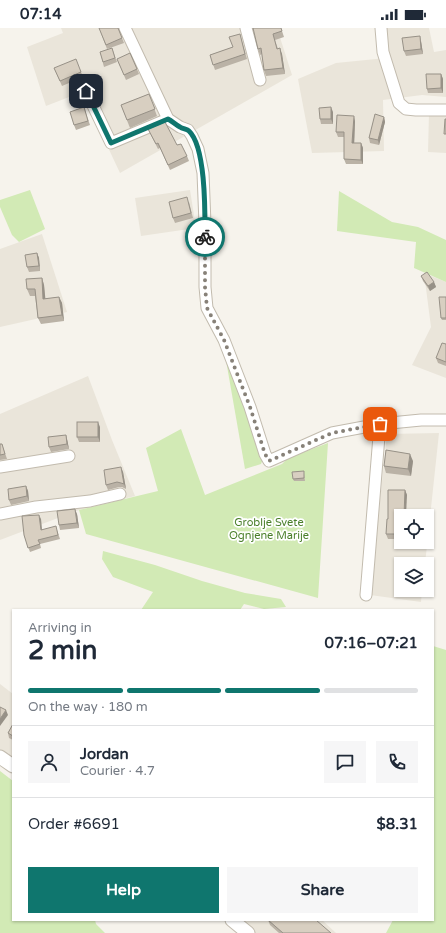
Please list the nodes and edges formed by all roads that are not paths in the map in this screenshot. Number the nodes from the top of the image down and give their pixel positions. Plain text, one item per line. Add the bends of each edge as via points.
1 (125, 28) edge
2 (246, 28) edge
3 (381, 28) edge
4 (260, 80) dead end
5 (86, 91) dead end
6 (446, 110) edge
7 (168, 119) junction
8 (446, 420) edge
9 (380, 424) junction
10 (69, 456) dead end
11 (0, 467) edge
12 (120, 494) dead end
13 (0, 514) edge
14 (366, 595) dead end
15 (0, 757) edge
16 (12, 765) edge
17 (233, 921) edge
18 (248, 933) edge

1 - 7 street
2 - 4 street
3 - 6 street via 383,52 399,103 406,109
5 - 7 street via 111,143
7 - 9 street via 188,130 198,149 203,174 207,308 224,340 269,461 332,433
8 - 9 street
9 - 14 street
10 - 11 street
12 - 13 street
15 - 16 street
17 - 18 street

